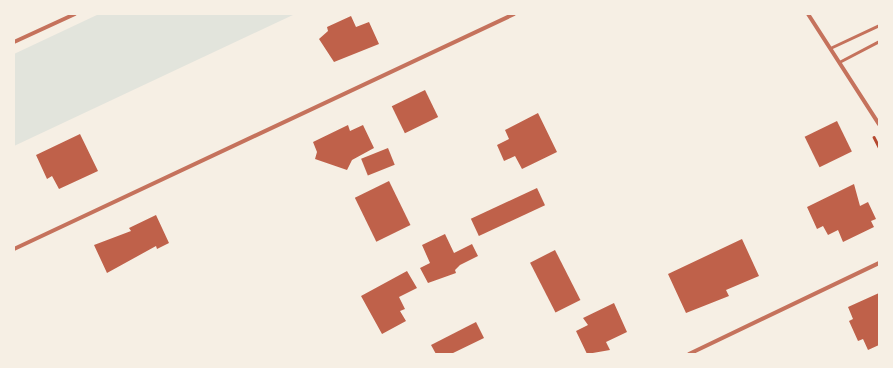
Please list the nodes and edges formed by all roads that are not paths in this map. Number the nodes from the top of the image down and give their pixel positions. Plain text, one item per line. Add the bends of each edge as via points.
1 (75, 14) edge
2 (514, 14) edge
3 (808, 14) edge
4 (879, 24) edge
5 (879, 41) edge
6 (14, 42) edge
7 (830, 48) junction
8 (840, 62) junction
9 (879, 124) edge
10 (14, 249) edge
11 (879, 264) edge
12 (690, 354) edge

1 - 6 street
2 - 10 street
3 - 7 street
4 - 7 lane
5 - 8 lane
7 - 8 street
8 - 9 street
11 - 12 street

